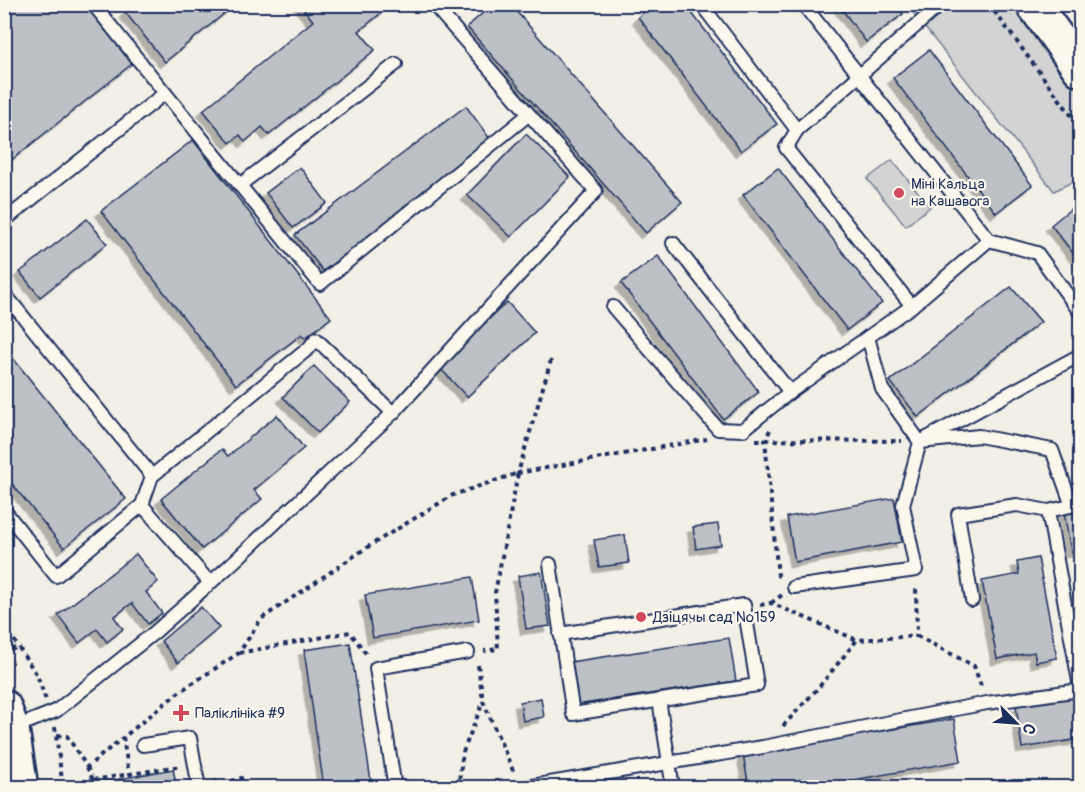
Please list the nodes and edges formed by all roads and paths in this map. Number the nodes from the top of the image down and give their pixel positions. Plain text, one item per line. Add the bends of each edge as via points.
1 (93, 4) edge
2 (433, 4) edge
3 (701, 4) edge
4 (803, 4) edge
5 (941, 4) edge
6 (989, 4) edge
7 (1033, 4) edge
8 (396, 64) dead end
9 (1080, 69) edge
10 (858, 76) junction
11 (165, 93) junction
12 (528, 115) junction
13 (1080, 127) edge
14 (797, 130) junction
15 (240, 185) junction
16 (4, 221) edge
17 (988, 240) junction
18 (673, 243) dead end
19 (4, 293) edge
20 (912, 306) junction
21 (613, 307) dead end
22 (1080, 312) edge
23 (868, 337) junction
24 (1080, 355) edge
25 (551, 360) dead end
26 (790, 392) junction
27 (393, 413) junction
28 (713, 438) dead end
29 (755, 440) dead end
30 (765, 440) junction
31 (920, 442) junction
32 (518, 473) junction
33 (152, 476) junction
34 (141, 505) junction
35 (1076, 505) edge
36 (4, 510) edge
37 (1048, 511) junction
38 (550, 564) dead end
39 (916, 570) junction
40 (210, 583) junction
41 (794, 587) joint
42 (972, 600) dead end
43 (757, 605) dead end
44 (4, 625) edge
45 (560, 633) junction
46 (917, 636) junction
47 (857, 640) junction
48 (19, 646) junction
49 (4, 649) edge
50 (472, 652) junction
51 (239, 653) junction
52 (376, 668) junction
53 (38, 675) dead end
54 (1080, 688) edge
55 (659, 700) junction
56 (483, 701) junction
57 (987, 703) junction
58 (8, 718) edge
59 (57, 735) dead end
60 (123, 737) junction
61 (143, 745) dead end
62 (763, 747) junction
63 (669, 763) junction
64 (87, 767) junction
65 (129, 774) junction
66 (93, 780) junction
67 (198, 781) edge
68 (1080, 782) edge
69 (222, 784) dead end
70 (520, 787) edge
71 (21, 788) edge
72 (94, 788) edge
73 (245, 788) edge
74 (395, 788) edge
75 (458, 788) edge
76 (673, 788) edge
77 (1049, 788) edge

1 - 11 lane
2 - 12 lane
3 - 14 lane
4 - 10 lane
5 - 10 lane
6 - 13 path
7 - 9 main road
8 - 15 lane
10 - 14 lane
10 - 17 lane
11 - 15 lane
11 - 16 lane
12 - 15 lane via 320,284
12 - 27 lane via 596,191
14 - 20 lane via 786,148
17 - 20 lane
17 - 22 lane via 1037,253
18 - 26 lane
19 - 33 lane
20 - 23 lane
21 - 26 lane via 718,429 743,430
23 - 26 lane
23 - 31 lane via 882,389
24 - 31 lane
25 - 32 path
26 - 30 path
27 - 33 lane via 316,339
27 - 40 lane
28 - 32 path
29 - 30 path
30 - 31 path
30 - 41 path via 778,576
31 - 35 lane via 979,436 1052,450
31 - 39 lane via 903,505
32 - 50 path via 495,593 498,649
32 - 51 path via 453,495 366,549 261,619
33 - 34 lane
34 - 36 lane via 56,576
34 - 40 lane
35 - 37 lane
37 - 42 lane via 1017,505 958,514
37 - 54 lane
38 - 45 lane
39 - 41 lane
39 - 46 path
40 - 58 lane via 56,711
43 - 47 path via 771,603
44 - 48 path
45 - 55 lane via 573,714
45 - 55 lane via 744,605 757,685
46 - 47 path
46 - 57 path via 974,666
47 - 62 path
48 - 49 path via 7,652
48 - 53 path
50 - 52 lane
50 - 56 path
51 - 52 path via 350,632
51 - 60 path via 178,692
52 - 74 lane
54 - 57 lane
55 - 63 lane
56 - 70 path
56 - 75 path via 463,752
57 - 62 lane
58 - 71 main road
59 - 64 path via 67,736
60 - 64 path
60 - 65 path
61 - 67 lane via 190,738
62 - 63 lane
63 - 70 lane
63 - 76 lane
64 - 66 path
65 - 66 path
65 - 67 path via 181,766 187,776
66 - 72 path
68 - 77 path
69 - 73 path via 241,778

